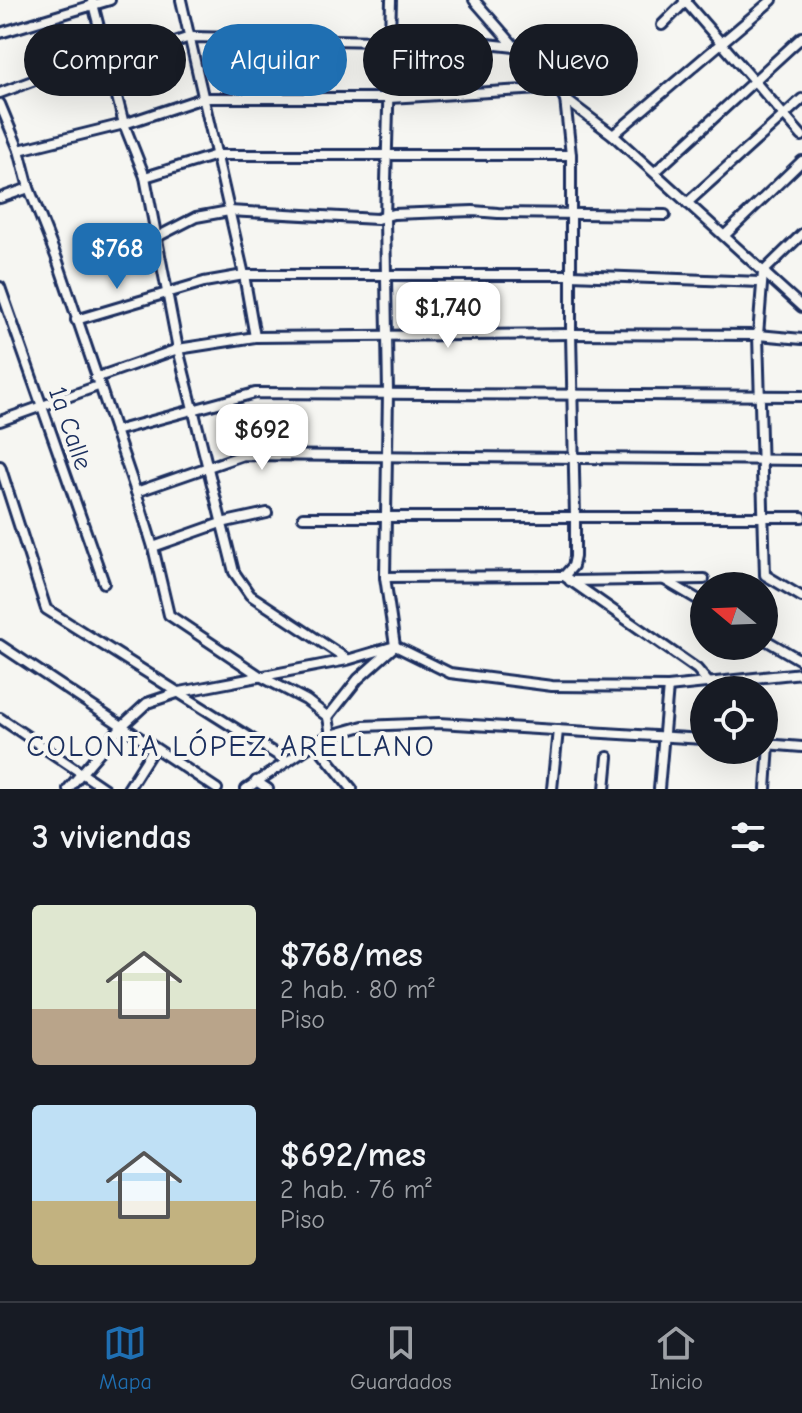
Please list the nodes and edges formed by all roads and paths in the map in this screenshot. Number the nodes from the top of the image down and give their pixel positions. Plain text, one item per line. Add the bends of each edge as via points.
1 (110, 0) edge
2 (181, 0) edge
3 (391, 0) edge
4 (474, 0) edge
5 (772, 0) edge
6 (686, 1) edge
7 (93, 3) edge
8 (98, 24) edge
9 (390, 24) edge
10 (662, 25) dead end
11 (501, 32) junction
12 (0, 33) edge
13 (190, 37) junction
14 (802, 37) edge
15 (186, 38) edge
16 (363, 40) edge
17 (509, 41) edge
18 (722, 43) junction
19 (493, 44) edge
20 (753, 80) junction
21 (24, 84) edge
22 (509, 91) edge
23 (0, 93) edge
24 (117, 96) edge
25 (563, 96) edge
26 (203, 98) junction
27 (389, 98) junction
28 (565, 99) junction
29 (802, 99) edge
30 (0, 104) edge
31 (784, 116) junction
32 (124, 124) junction
33 (613, 135) junction
34 (802, 136) edge
35 (19, 150) junction
36 (216, 155) junction
37 (571, 155) junction
38 (388, 157) junction
39 (802, 161) edge
40 (655, 172) junction
41 (145, 177) junction
42 (29, 188) junction
43 (0, 198) edge
44 (687, 203) junction
45 (229, 211) junction
46 (571, 215) junction
47 (665, 215) dead end
48 (385, 218) junction
49 (802, 234) edge
50 (724, 236) junction
51 (155, 238) junction
52 (386, 274) junction
53 (244, 275) junction
54 (571, 275) junction
55 (761, 277) junction
56 (0, 287) edge
57 (802, 291) edge
58 (167, 293) junction
59 (793, 300) junction
60 (802, 307) edge
61 (76, 320) junction
62 (571, 334) junction
63 (388, 335) junction
64 (758, 335) junction
65 (255, 337) junction
66 (802, 339) edge
67 (178, 349) junction
68 (97, 382) junction
69 (388, 393) junction
70 (572, 395) junction
71 (760, 396) junction
72 (802, 396) edge
73 (41, 405) junction
74 (194, 408) junction
75 (0, 421) edge
76 (115, 431) junction
77 (388, 454) junction
78 (574, 457) junction
79 (761, 460) junction
80 (802, 460) edge
81 (0, 466) edge
82 (206, 466) junction
83 (136, 492) junction
84 (267, 513) dead end
85 (303, 517) dead end
86 (387, 517) junction
87 (575, 517) junction
88 (802, 517) edge
89 (762, 518) junction
90 (221, 523) junction
91 (153, 547) junction
92 (385, 577) junction
93 (566, 579) junction
94 (663, 579) junction
95 (690, 579) edge
96 (104, 583) dead end
97 (690, 595) edge
98 (802, 597) edge
99 (0, 645) edge
100 (395, 646) junction
101 (778, 647) edge
102 (347, 660) junction
103 (802, 661) edge
104 (802, 673) edge
105 (260, 676) junction
106 (703, 676) edge
107 (771, 676) edge
108 (690, 684) edge
109 (668, 687) junction
110 (180, 692) junction
111 (328, 717) junction
112 (0, 718) edge
113 (122, 726) junction
114 (558, 730) junction
115 (331, 735) junction
116 (663, 736) junction
117 (690, 738) edge
118 (315, 743) junction
119 (778, 745) edge
120 (802, 747) edge
121 (154, 748) junction
122 (608, 757) dead end
123 (287, 761) junction
124 (767, 764) edge
125 (82, 774) junction
126 (256, 781) junction
127 (68, 789) edge
128 (105, 789) edge
129 (128, 789) edge
130 (217, 789) edge
131 (246, 789) edge
132 (268, 789) edge
133 (352, 789) edge
134 (552, 789) edge
135 (605, 789) edge
136 (659, 789) edge
137 (766, 789) edge

1 - 7 street
2 - 13 street
3 - 9 street
4 - 11 street
5 - 18 street
6 - 10 street
6 - 18 street
7 - 8 street
7 - 12 street
11 - 17 street
11 - 19 street
13 - 15 street
13 - 16 street
13 - 26 street
14 - 20 street
18 - 20 street
18 - 33 street
20 - 31 street
20 - 40 street
21 - 23 street
22 - 27 street
24 - 32 street
25 - 28 street
26 - 27 street
26 - 32 street
26 - 36 street
27 - 38 street
28 - 33 street
28 - 37 street
29 - 31 street
30 - 35 street
31 - 34 street
31 - 44 street
32 - 35 street
32 - 41 street
33 - 40 street
35 - 42 street
36 - 38 street
36 - 41 street
36 - 45 street
37 - 38 street
37 - 46 street
38 - 48 street
39 - 50 street
40 - 44 street
41 - 51 street
42 - 43 street
42 - 61 street
44 - 50 street
45 - 48 street
45 - 51 street via 196,217
45 - 53 street
46 - 47 street
46 - 48 street via 473,211
46 - 54 street
48 - 52 street
49 - 55 street
50 - 55 street
51 - 58 street
52 - 53 street
52 - 54 street
52 - 63 street
53 - 58 street
53 - 65 street
54 - 55 street
54 - 62 street
55 - 59 street
55 - 64 street
56 - 73 street, 1a Calle
57 - 59 street
58 - 61 street
58 - 67 street
59 - 60 street
61 - 68 street
62 - 63 street
62 - 64 street
62 - 70 street
63 - 65 street
63 - 69 street
64 - 66 street
64 - 71 street
65 - 67 street
67 - 68 street
67 - 74 street
68 - 73 street
68 - 76 street
69 - 70 street
69 - 74 street via 245,394
69 - 77 street
70 - 71 street
70 - 78 street
71 - 72 street
71 - 79 street
73 - 75 street
73 - 96 street, 1a Calle
74 - 76 street
74 - 82 street
76 - 83 street
77 - 78 street
77 - 82 street via 243,455
77 - 86 street
78 - 79 street
78 - 87 street
79 - 80 street
79 - 89 street
81 - 110 street via 46,609
82 - 83 street
82 - 90 street
83 - 91 street
84 - 90 street
85 - 86 street
86 - 87 street
86 - 92 street
87 - 89 street
87 - 93 street via 575,557
88 - 89 street
89 - 98 street via 765,575
90 - 91 street
90 - 102 street via 234,572 250,595
91 - 105 street via 169,615
92 - 93 street
92 - 100 street
93 - 94 street
93 - 106 street
94 - 95 street
94 - 97 street
99 - 113 street
100 - 102 street
100 - 109 street via 450,673 552,686
100 - 111 street via 358,679
101 - 103 street
102 - 105 street
104 - 107 street
105 - 110 street
105 - 111 street
108 - 109 street
109 - 116 street
110 - 113 street via 147,703
110 - 123 street
111 - 115 street
112 - 125 street
113 - 121 street
113 - 125 street
114 - 115 street via 439,723 363,726
114 - 116 street
114 - 134 street
115 - 118 street
116 - 117 street
116 - 136 street
118 - 123 street
118 - 133 street
119 - 120 street
121 - 129 street
121 - 130 street
122 - 135 street
123 - 126 street
124 - 137 street
125 - 127 street
125 - 128 street
126 - 131 street
126 - 132 street

